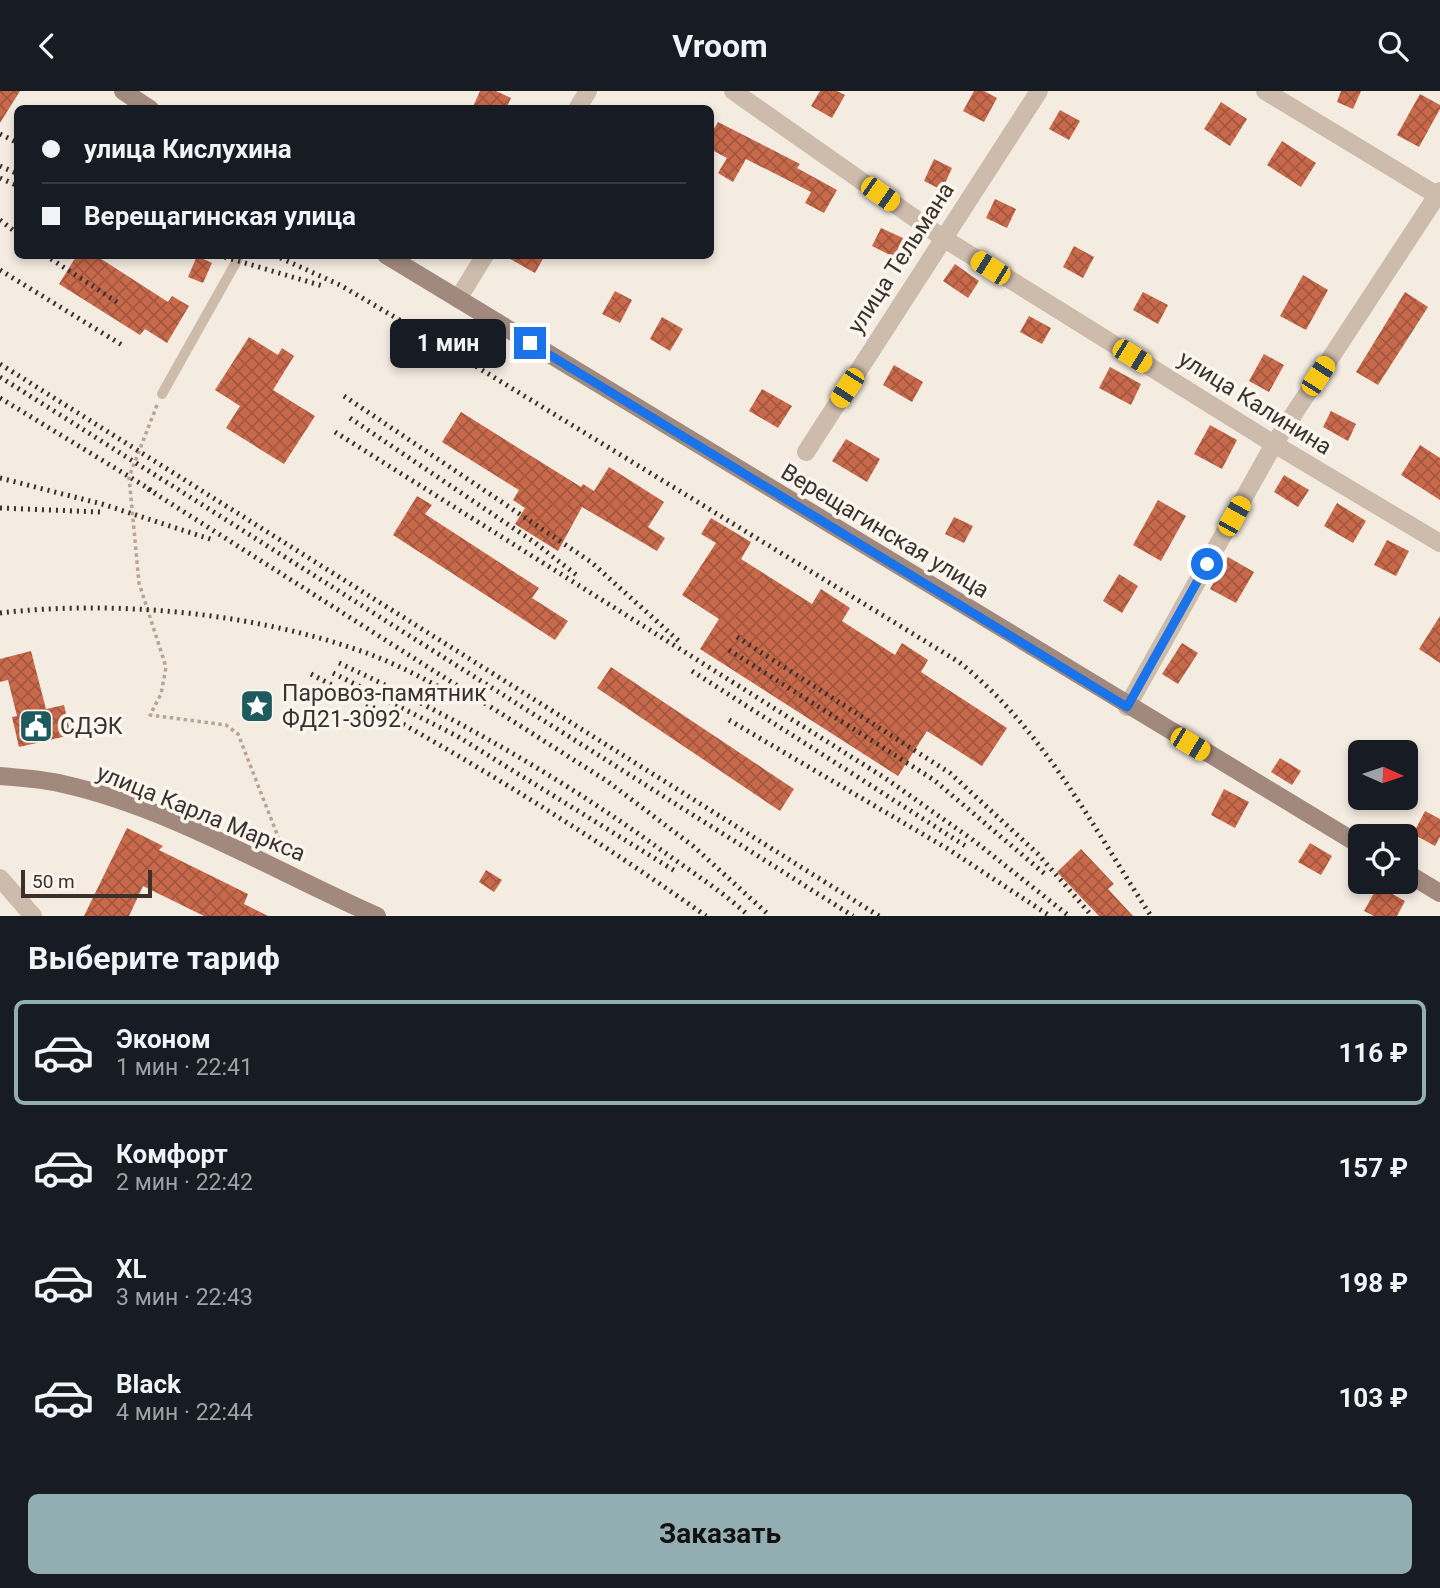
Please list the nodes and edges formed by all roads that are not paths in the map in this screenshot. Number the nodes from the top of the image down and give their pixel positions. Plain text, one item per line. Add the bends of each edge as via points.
1 (123, 91) edge
2 (733, 91) edge
3 (1039, 91) edge
4 (1265, 91) edge
5 (144, 105) edge
6 (1439, 195) edge
7 (943, 238) junction
8 (238, 259) edge
9 (393, 259) edge
10 (483, 259) edge
11 (458, 299) junction
12 (162, 394) road end
13 (1274, 444) junction
14 (806, 452) dead end
15 (1440, 543) edge
16 (1127, 707) junction
17 (0, 776) edge
18 (1348, 838) edge
19 (0, 878) edge
20 (1418, 880) edge
21 (1440, 893) edge
22 (33, 916) edge
23 (377, 916) edge

1 - 5 main road
2 - 7 street, улица Калинина
3 - 7 street, улица Тельмана
4 - 6 street
6 - 13 street
7 - 13 street, улица Калинина
7 - 14 street, улица Тельмана
8 - 12 lane
9 - 11 main road, Верещагинская улица
10 - 11 street
11 - 16 main road, Верещагинская улица
13 - 15 street, улица Калинина
13 - 16 street
16 - 18 main road, Верещагинская улица
17 - 23 main road, улица Карла Маркса via 90,792 227,844
19 - 22 street
20 - 21 main road

